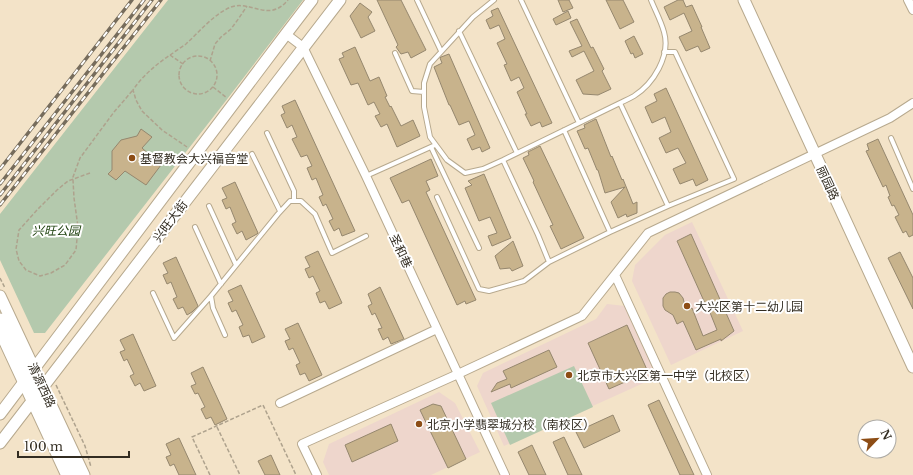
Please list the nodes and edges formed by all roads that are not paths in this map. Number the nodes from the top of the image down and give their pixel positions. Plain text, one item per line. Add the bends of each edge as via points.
1 (312, 0) edge
2 (340, 0) edge
3 (417, 0) edge
4 (494, 0) edge
5 (521, 0) edge
6 (651, 0) edge
7 (744, 0) edge
8 (908, 0) edge
9 (913, 10) edge
10 (459, 31) junction
11 (286, 34) junction
12 (303, 47) junction
13 (441, 51) junction
14 (664, 52) junction
15 (395, 53) dead end
16 (424, 92) junction
17 (620, 103) junction
18 (913, 103) edge
19 (579, 123) junction
20 (564, 130) junction
21 (267, 133) dead end
22 (891, 138) dead end
23 (435, 145) junction
24 (431, 147) junction
25 (517, 153) junction
26 (252, 154) dead end
27 (815, 154) junction
28 (503, 160) junction
29 (366, 176) junction
30 (913, 189) edge
31 (437, 196) dead end
32 (294, 201) junction
33 (209, 206) dead end
34 (668, 206) junction
35 (280, 211) junction
36 (195, 227) dead end
37 (610, 232) junction
38 (366, 236) dead end
39 (479, 248) dead end
40 (549, 262) junction
41 (236, 265) junction
42 (615, 275) junction
43 (221, 284) junction
44 (153, 293) dead end
45 (0, 296) edge
46 (211, 296) junction
47 (0, 319) edge
48 (437, 329) junction
49 (0, 335) edge
50 (225, 335) dead end
51 (913, 367) edge
52 (34, 369) junction
53 (458, 374) junction
54 (25, 381) junction
55 (43, 386) junction
56 (33, 399) junction
57 (280, 403) dead end
58 (0, 414) edge
59 (0, 443) edge
60 (65, 475) edge
61 (73, 475) edge
62 (84, 475) edge
63 (317, 475) edge
64 (505, 475) edge
65 (707, 475) edge

1 - 11 main road, 兴旺大街
2 - 12 main road, 兴旺大街
3 - 13 lane
4 - 10 lane
5 - 19 lane
6 - 14 lane via 664,33
7 - 27 main road, 丽园路
8 - 9 street
10 - 13 lane
10 - 25 lane
11 - 12 street, 圣和巷
11 - 52 main road, 兴旺大街
12 - 29 street, 圣和巷
12 - 55 main road, 兴旺大街
13 - 16 lane via 430,64
14 - 17 lane via 661,65 650,82 634,96
14 - 34 lane via 675,52 734,179
15 - 16 lane via 412,91
16 - 23 lane via 430,137
17 - 19 lane
17 - 34 lane
18 - 27 street via 890,118
19 - 20 lane
20 - 25 lane
20 - 37 lane
21 - 32 lane via 294,191
22 - 30 lane
23 - 24 lane
23 - 28 lane via 447,160 465,173 483,169
24 - 29 lane
24 - 39 lane
25 - 28 lane
26 - 35 lane
27 - 42 street via 648,233
27 - 51 main road, 丽园路
28 - 40 lane
29 - 48 street, 圣和巷
31 - 40 lane via 478,289 489,291 524,281
32 - 35 lane via 290,201
32 - 38 lane via 301,201 315,214 332,253
33 - 41 lane
34 - 37 lane
35 - 41 lane
36 - 43 lane
37 - 40 lane
41 - 43 lane
42 - 53 street via 582,316
42 - 65 street
43 - 46 lane
44 - 46 lane via 174,338
45 - 52 main road, 清源西路
46 - 50 lane via 213,308
47 - 54 main road, 清源西路
48 - 53 street, 圣和巷
48 - 57 street
49 - 54 street, 清源西路
52 - 54 main road, 兴旺大街
52 - 55 main road, 清源西路
53 - 63 street via 302,444
53 - 64 street, 圣和巷
54 - 56 main road, 清源西路
54 - 58 main road, 兴旺大街
55 - 56 main road, 兴旺大街
55 - 62 main road, 清源西路
56 - 59 main road, 兴旺大街
56 - 60 street, 清源西路
56 - 61 main road, 清源西路

